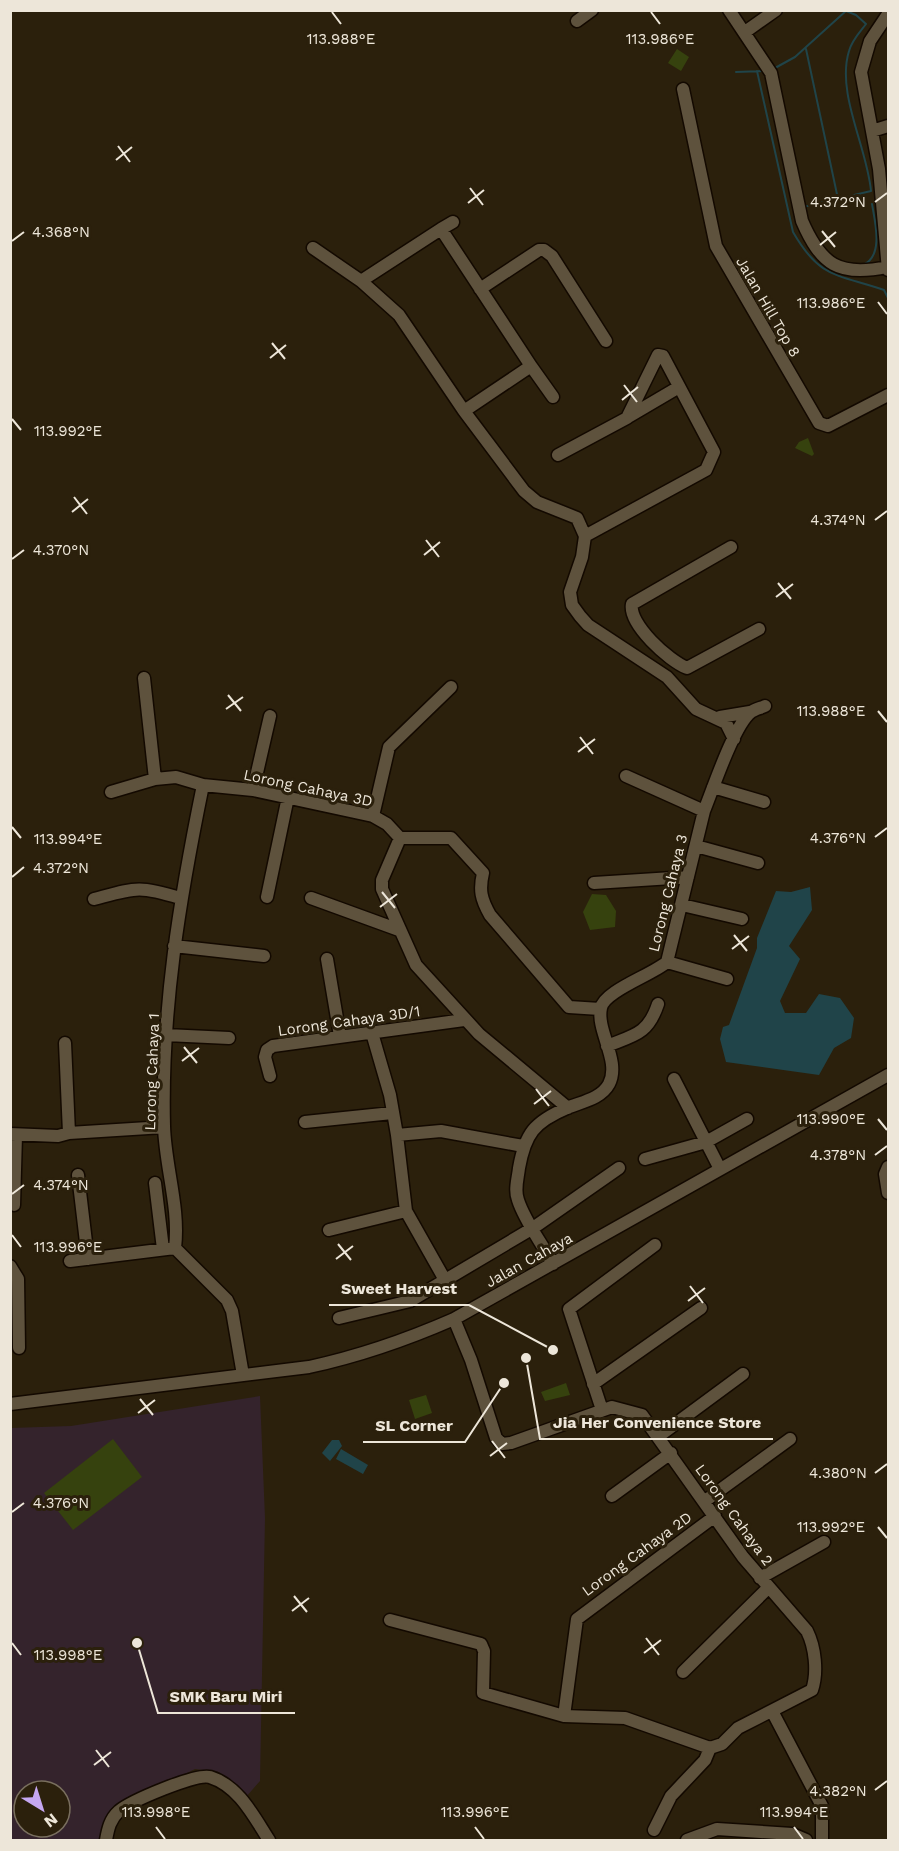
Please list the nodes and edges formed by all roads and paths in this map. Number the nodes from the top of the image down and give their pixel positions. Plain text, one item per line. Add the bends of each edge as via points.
1 (592, 10) edge
2 (729, 10) edge
3 (776, 10) edge
4 (888, 14) edge
5 (577, 21) dead end
6 (745, 33) junction
7 (683, 89) dead end
8 (888, 126) edge
9 (872, 131) junction
10 (886, 206) edge
11 (453, 222) dead end
12 (441, 229) junction
13 (313, 248) dead end
14 (887, 268) edge
15 (361, 281) junction
16 (480, 289) junction
17 (606, 341) dead end
18 (531, 366) junction
19 (679, 387) junction
20 (888, 394) edge
21 (553, 397) dead end
22 (464, 411) junction
23 (627, 418) junction
24 (558, 455) dead end
25 (585, 536) junction
26 (731, 547) dead end
27 (759, 629) dead end
28 (683, 667) junction
29 (144, 678) dead end
30 (670, 681) junction
31 (451, 687) dead end
32 (765, 706) dead end
33 (750, 712) junction
34 (270, 716) dead end
35 (720, 717) junction
36 (734, 739) junction
37 (626, 777) dead end
38 (155, 779) junction
39 (203, 785) junction
40 (713, 787) junction
41 (253, 790) junction
42 (111, 792) dead end
43 (288, 797) junction
44 (764, 802) dead end
45 (704, 811) junction
46 (373, 816) junction
47 (400, 838) junction
48 (696, 846) junction
49 (758, 863) dead end
50 (688, 877) junction
51 (594, 884) dead end
52 (267, 897) dead end
53 (180, 898) junction
54 (311, 898) dead end
55 (94, 899) dead end
56 (682, 905) junction
57 (742, 919) dead end
58 (399, 930) junction
59 (174, 946) junction
60 (264, 956) dead end
61 (327, 958) dead end
62 (667, 962) junction
63 (727, 979) dead end
64 (658, 1004) dead end
65 (600, 1009) junction
66 (464, 1020) junction
67 (372, 1033) junction
68 (166, 1035) junction
69 (340, 1036) junction
70 (229, 1038) dead end
71 (65, 1042) dead end
72 (607, 1046) junction
73 (888, 1075) edge
74 (270, 1076) dead end
75 (675, 1079) dead end
76 (568, 1108) junction
77 (392, 1113) junction
78 (747, 1119) dead end
79 (305, 1122) dead end
80 (164, 1127) junction
81 (69, 1133) junction
82 (13, 1134) edge
83 (397, 1135) junction
84 (706, 1142) junction
85 (523, 1146) junction
86 (645, 1159) dead end
87 (888, 1167) edge
88 (619, 1168) dead end
89 (720, 1169) junction
90 (78, 1174) dead end
91 (155, 1183) dead end
92 (888, 1193) edge
93 (14, 1205) dead end
94 (406, 1210) junction
95 (533, 1228) junction
96 (329, 1230) dead end
97 (655, 1245) dead end
98 (169, 1249) junction
99 (88, 1259) junction
100 (70, 1261) dead end
101 (553, 1264) junction
102 (10, 1266) edge
103 (445, 1280) junction
104 (701, 1308) dead end
105 (339, 1318) dead end
106 (454, 1319) junction
107 (19, 1348) dead end
108 (743, 1374) dead end
109 (243, 1375) junction
110 (593, 1384) junction
111 (10, 1404) edge
112 (602, 1410) junction
113 (659, 1436) junction
114 (790, 1439) dead end
115 (671, 1453) junction
116 (612, 1496) dead end
117 (705, 1501) junction
118 (715, 1516) junction
119 (824, 1542) dead end
120 (764, 1583) junction
121 (390, 1620) dead end
122 (683, 1672) dead end
123 (772, 1711) junction
124 (564, 1716) junction
125 (710, 1748) junction
126 (654, 1830) dead end
127 (106, 1840) edge
128 (269, 1840) edge
129 (687, 1840) edge
130 (806, 1840) edge
131 (822, 1840) edge

1 - 5 street
2 - 6 street
3 - 6 street
4 - 9 street via 870,41 861,72
6 - 14 street via 771,74 802,221 810,239 822,256 838,268
7 - 20 street, Jalan Hill Top 8 via 716,246 819,423 828,426
8 - 9 street
9 - 10 street
10 - 14 street
11 - 12 street
12 - 15 street
12 - 16 street
13 - 15 street
15 - 22 street via 399,315
16 - 17 street via 544,250 552,256
16 - 18 street
18 - 21 street
18 - 22 street
19 - 23 street
19 - 23 street via 663,356 658,355
19 - 25 street via 714,452 712,462 706,470
22 - 25 street via 524,491 537,502 577,518
23 - 24 street
25 - 30 street via 570,592 572,605 588,625
26 - 28 street via 632,604 634,619 656,645
27 - 28 street
28 - 30 street
29 - 38 street
30 - 35 street via 696,708
31 - 46 street via 389,747
32 - 33 street
33 - 35 street
33 - 36 street, Lorong Cahaya 3
34 - 41 street
35 - 36 street
36 - 40 street, Lorong Cahaya 3
37 - 45 street
38 - 39 street, Lorong Cahaya 3D via 176,777
38 - 42 street, Lorong Cahaya 3D
39 - 41 street, Lorong Cahaya 3D
39 - 53 street, Lorong Cahaya 1
40 - 44 street
40 - 45 street, Lorong Cahaya 3
41 - 43 street, Lorong Cahaya 3D
43 - 46 street, Lorong Cahaya 3D
43 - 52 street
45 - 48 street, Lorong Cahaya 3
46 - 47 street, Lorong Cahaya 3D
47 - 58 street via 382,879 382,889
47 - 65 street via 446,837 456,842 483,873 479,888 490,915 569,1007
48 - 49 street
48 - 50 street, Lorong Cahaya 3
50 - 51 street
50 - 56 street, Lorong Cahaya 3
53 - 55 street via 134,888
53 - 59 street, Lorong Cahaya 1
54 - 58 street
56 - 57 street
56 - 62 street, Lorong Cahaya 3
58 - 66 street via 416,965
59 - 60 street
59 - 68 street, Lorong Cahaya 1
61 - 69 street
62 - 63 street
62 - 65 street, Lorong Cahaya 3 via 610,994
64 - 72 street via 652,1021 642,1032
65 - 72 street
66 - 67 street, Lorong Cahaya 3D/1
66 - 76 street
67 - 69 street, Lorong Cahaya 3D/1
67 - 77 street
68 - 70 street
68 - 80 street, Lorong Cahaya 1
69 - 74 street, Lorong Cahaya 3D/1 via 273,1046 265,1057
71 - 81 street
72 - 76 street via 612,1073 609,1084 588,1101
73 - 89 street, Jalan Cahaya
75 - 84 street
76 - 85 street via 536,1125
77 - 79 street
77 - 83 street
78 - 84 street
80 - 81 street
80 - 98 street, Lorong Cahaya 1 via 176,1226
81 - 82 street
82 - 93 street
83 - 85 street via 441,1131
83 - 94 street
84 - 86 street
84 - 89 street
85 - 95 street via 517,1197
87 - 92 street
88 - 95 street
89 - 101 street, Jalan Cahaya
90 - 99 street
91 - 98 street
94 - 96 street
94 - 103 street
95 - 101 street
95 - 103 street
97 - 110 street via 569,1309
98 - 99 street
98 - 109 street via 227,1300
99 - 100 street
101 - 106 street, Jalan Cahaya
102 - 107 street via 18,1279
103 - 105 street via 410,1301
104 - 110 street
106 - 109 street, Jalan Cahaya via 353,1358 309,1368
106 - 112 street, Lorong Cahaya 2 via 496,1438 502,1444
108 - 113 street
109 - 111 street, Jalan Cahaya
110 - 112 street
112 - 113 street, Lorong Cahaya 2 via 625,1408 642,1415
113 - 115 street, Lorong Cahaya 2
114 - 117 street
115 - 116 street
115 - 117 street, Lorong Cahaya 2
117 - 118 street, Lorong Cahaya 2
118 - 120 street, Lorong Cahaya 2
118 - 124 street, Lorong Cahaya 2D via 577,1618
119 - 120 street
120 - 122 street
120 - 123 street, Lorong Cahaya 2 via 813,1642 816,1680 812,1690
121 - 124 street via 481,1644 483,1693
123 - 125 street, Lorong Cahaya 2
123 - 131 street via 822,1806
124 - 125 street via 625,1718
125 - 126 street, Lorong Cahaya 2 via 705,1760 671,1796
127 - 128 street via 112,1820 120,1810 187,1780 207,1776 242,1799
129 - 130 street via 717,1829 792,1834

